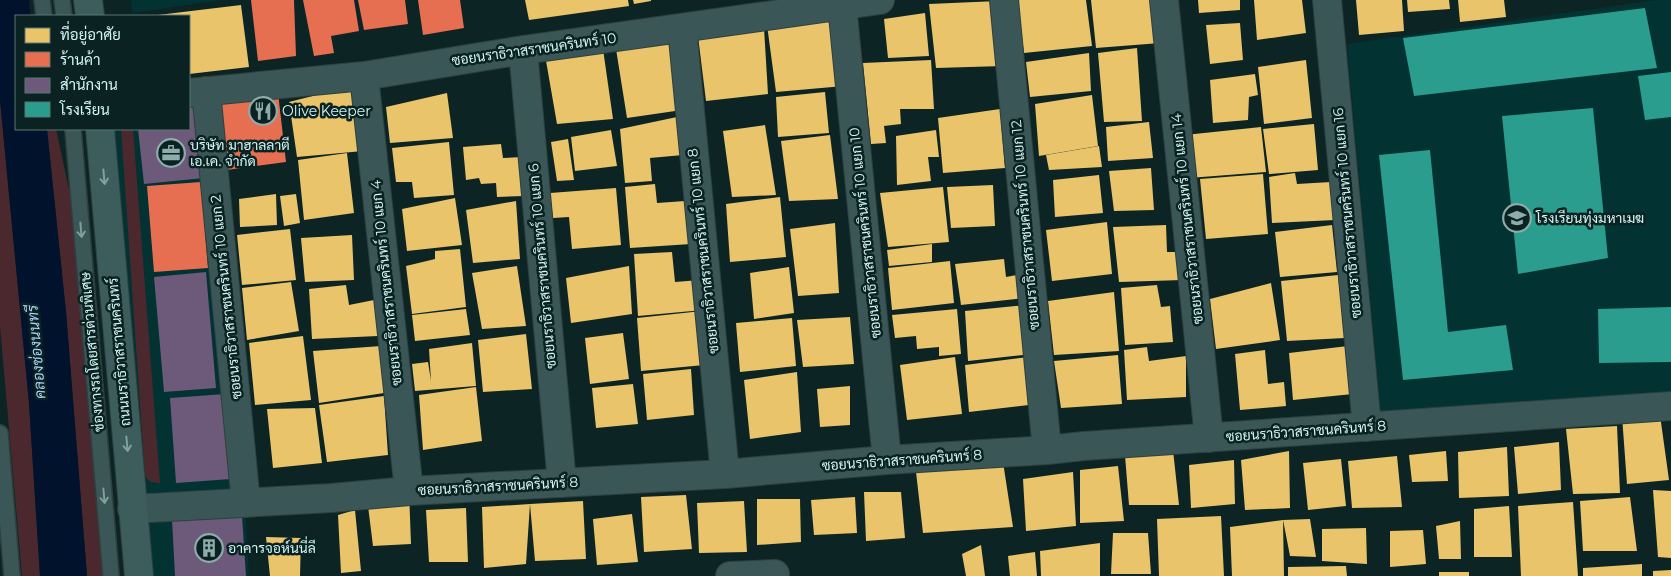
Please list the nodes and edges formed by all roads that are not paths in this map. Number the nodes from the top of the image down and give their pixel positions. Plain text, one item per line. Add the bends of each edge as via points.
1 (42, 0) edge
2 (62, 0) edge
3 (88, 0) edge
4 (880, 0) edge
5 (1004, 0) edge
6 (1164, 0) edge
7 (1327, 0) edge
8 (842, 5) junction
9 (44, 15) edge
10 (64, 15) edge
11 (90, 15) edge
12 (682, 28) junction
13 (522, 50) junction
14 (364, 76) junction
15 (198, 92) edge
16 (100, 130) edge
17 (72, 133) edge
18 (1671, 406) edge
19 (1367, 427) junction
20 (0, 433) edge
21 (1209, 438) junction
22 (1047, 450) junction
23 (887, 460) junction
24 (725, 474) junction
25 (562, 483) junction
26 (409, 490) junction
27 (246, 503) junction
28 (132, 509) junction
29 (775, 574) dead end
30 (12, 576) edge
31 (112, 576) edge
32 (139, 576) edge
33 (730, 576) edge

1 - 9 lane
2 - 10 lane
3 - 11 main road
4 - 8 street, ซอยนราธิวาสราชนครินทร์ 10
5 - 22 street, ซอยนราธิวาสราชนครินทร์ 10 แยก 12
6 - 21 street, ซอยนราธิวาสราชนครินทร์ 10 แยก 14
7 - 19 street, ซอยนราธิวาสราชนครินทร์ 10 แยก 16
8 - 12 street, ซอยนราธิวาสราชนครินทร์ 10
8 - 23 street, ซอยนราธิวาสราชนครินทร์ 10 แยก 10
12 - 13 street, ซอยนราธิวาสราชนครินทร์ 10
12 - 24 street, ซอยนราธิวาสราชนครินทร์ 10 แยก 8
13 - 14 street, ซอยนราธิวาสราชนครินทร์ 10
13 - 25 street, ซอยนราธิวาสราชนครินทร์ 10 แยก 6
14 - 15 street, ซอยนราธิวาสราชนครินทร์ 10
14 - 26 street, ซอยนราธิวาสราชนครินทร์ 10 แยก 4
15 - 27 street, ซอยนราธิวาสราชนครินทร์ 10 แยก 2
16 -> 28 main road, ถนนนราธิวาสราชนครินทร์
17 -> 31 lane, ช่องทางรถโดยสารด่วนพิเศษ
18 - 19 street, ซอยนราธิวาสราชนครินทร์ 8
19 - 21 street, ซอยนราธิวาสราชนครินทร์ 8
20 - 30 lane
21 - 22 street, ซอยนราธิวาสราชนครินทร์ 8
22 - 23 street, ซอยนราธิวาสราชนครินทร์ 8
23 - 24 street, ซอยนราธิวาสราชนครินทร์ 8
24 - 25 street, ซอยนราธิวาสราชนครินทร์ 8
25 - 26 street, ซอยนราธิวาสราชนครินทร์ 8
26 - 27 street, ซอยนราธิวาสราชนครินทร์ 8
27 - 28 street, ซอยนราธิวาสราชนครินทร์ 8
28 - 32 main road, ถนนนราธิวาสราชนครินทร์
29 - 33 street

